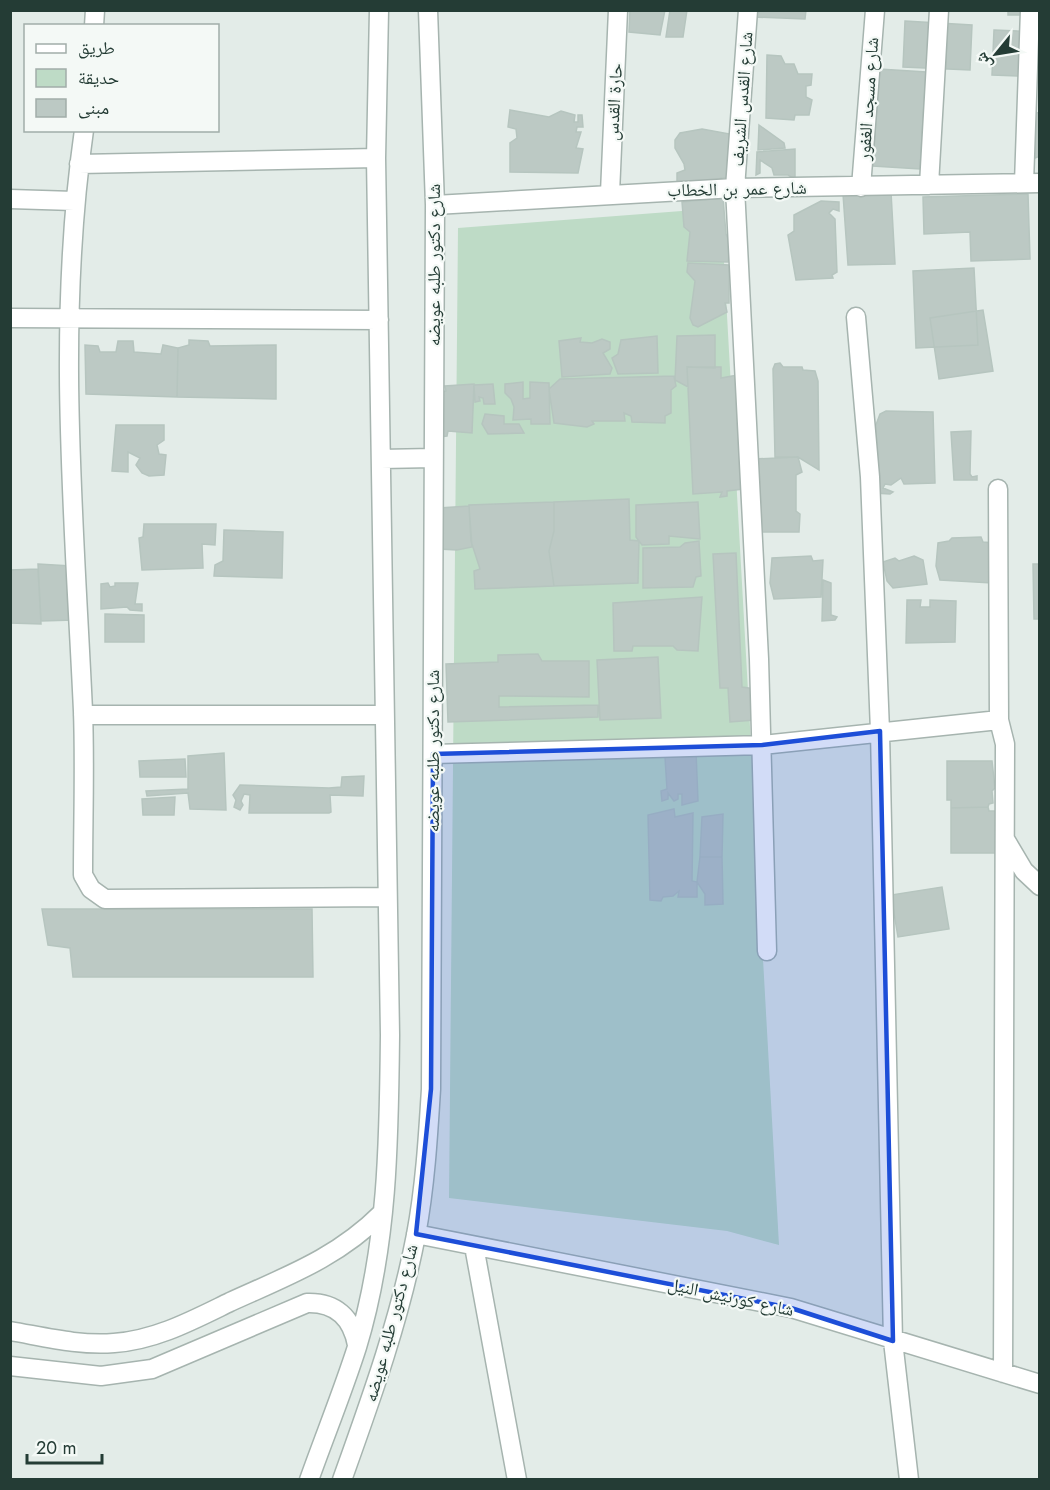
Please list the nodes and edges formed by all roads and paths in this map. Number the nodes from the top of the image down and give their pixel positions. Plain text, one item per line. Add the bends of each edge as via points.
1 (379, 10) edge
2 (428, 10) edge
3 (618, 10) edge
4 (748, 10) edge
5 (875, 10) edge
6 (939, 10) edge
7 (1030, 10) edge
8 (84, 132) edge
9 (376, 158) junction
10 (79, 164) junction
11 (1032, 183) edge
12 (929, 185) junction
13 (861, 187) junction
14 (735, 188) junction
15 (610, 193) junction
16 (10, 199) edge
17 (74, 201) junction
18 (435, 205) junction
19 (68, 317) junction
20 (856, 317) dead end
21 (10, 318) edge
22 (379, 320) junction
23 (434, 458) junction
24 (381, 459) junction
25 (998, 489) dead end
26 (83, 715) junction
27 (383, 715) junction
28 (999, 720) junction
29 (880, 731) junction
30 (762, 746) junction
31 (433, 754) junction
32 (1005, 839) junction
33 (1040, 886) edge
34 (387, 897) junction
35 (767, 951) dead end
36 (381, 1213) junction
37 (416, 1234) junction
38 (474, 1246) junction
39 (10, 1331) edge
40 (892, 1341) junction
41 (357, 1345) junction
42 (10, 1366) edge
43 (1003, 1373) junction
44 (1040, 1384) edge
45 (309, 1479) edge
46 (342, 1479) edge
47 (516, 1479) edge
48 (909, 1479) edge

1 - 9 street, شارع دكتور طلبه عويضه
2 - 18 street, شارع دكتور طلبه عويضه
3 - 15 street, حارة القدس
4 - 14 street, شارع القدس الشريف
5 - 13 street, شارع مسجد الغفور
6 - 12 street
7 - 11 street
8 - 10 street
9 - 10 street
9 - 22 street, شارع دكتور طلبه عويضه
10 - 17 street
11 - 12 street, شارع عمر بن الخطاب
12 - 13 street, شارع عمر بن الخطاب
13 - 14 street, شارع عمر بن الخطاب
14 - 15 street, شارع عمر بن الخطاب
14 - 30 street, شارع القدس الشريف
15 - 18 street, شارع عمر بن الخطاب
16 - 17 street
17 - 19 street
18 - 23 street, شارع دكتور طلبه عويضه
19 - 21 street
19 - 22 street
19 - 26 street via 67,407
20 - 29 street via 870,477
22 - 24 street, شارع دكتور طلبه عويضه
23 - 24 street
23 - 31 street, شارع دكتور طلبه عويضه
24 - 27 street, شارع دكتور طلبه عويضه
25 - 28 street
26 - 27 street
26 - 34 street via 83,875 91,889 105,898
27 - 34 street, شارع دكتور طلبه عويضه
28 - 29 street
28 - 32 street via 1005,744
29 - 30 street
29 - 40 street
30 - 31 street
30 - 35 street, شارع القدس الشريف
31 - 37 street, شارع دكتور طلبه عويضه via 431,1089
32 - 33 street via 1024,871
32 - 43 street
34 - 36 street, شارع دكتور طلبه عويضه via 389,1150
36 - 39 street via 346,1245 315,1264 153,1336 90,1344
36 - 41 street, شارع دكتور طلبه عويضه
37 - 38 street, شارع كورنيش النيل
37 - 46 street, شارع دكتور طلبه عويضه via 392,1336
38 - 40 street, شارع كورنيش النيل via 791,1308
38 - 47 street
40 - 43 street, شارع كورنيش النيل
40 - 48 street
41 - 42 street via 355,1331 341,1313 322,1302 307,1303 152,1369 101,1376
41 - 45 street, شارع دكتور طلبه عويضه
43 - 44 street, شارع كورنيش النيل

